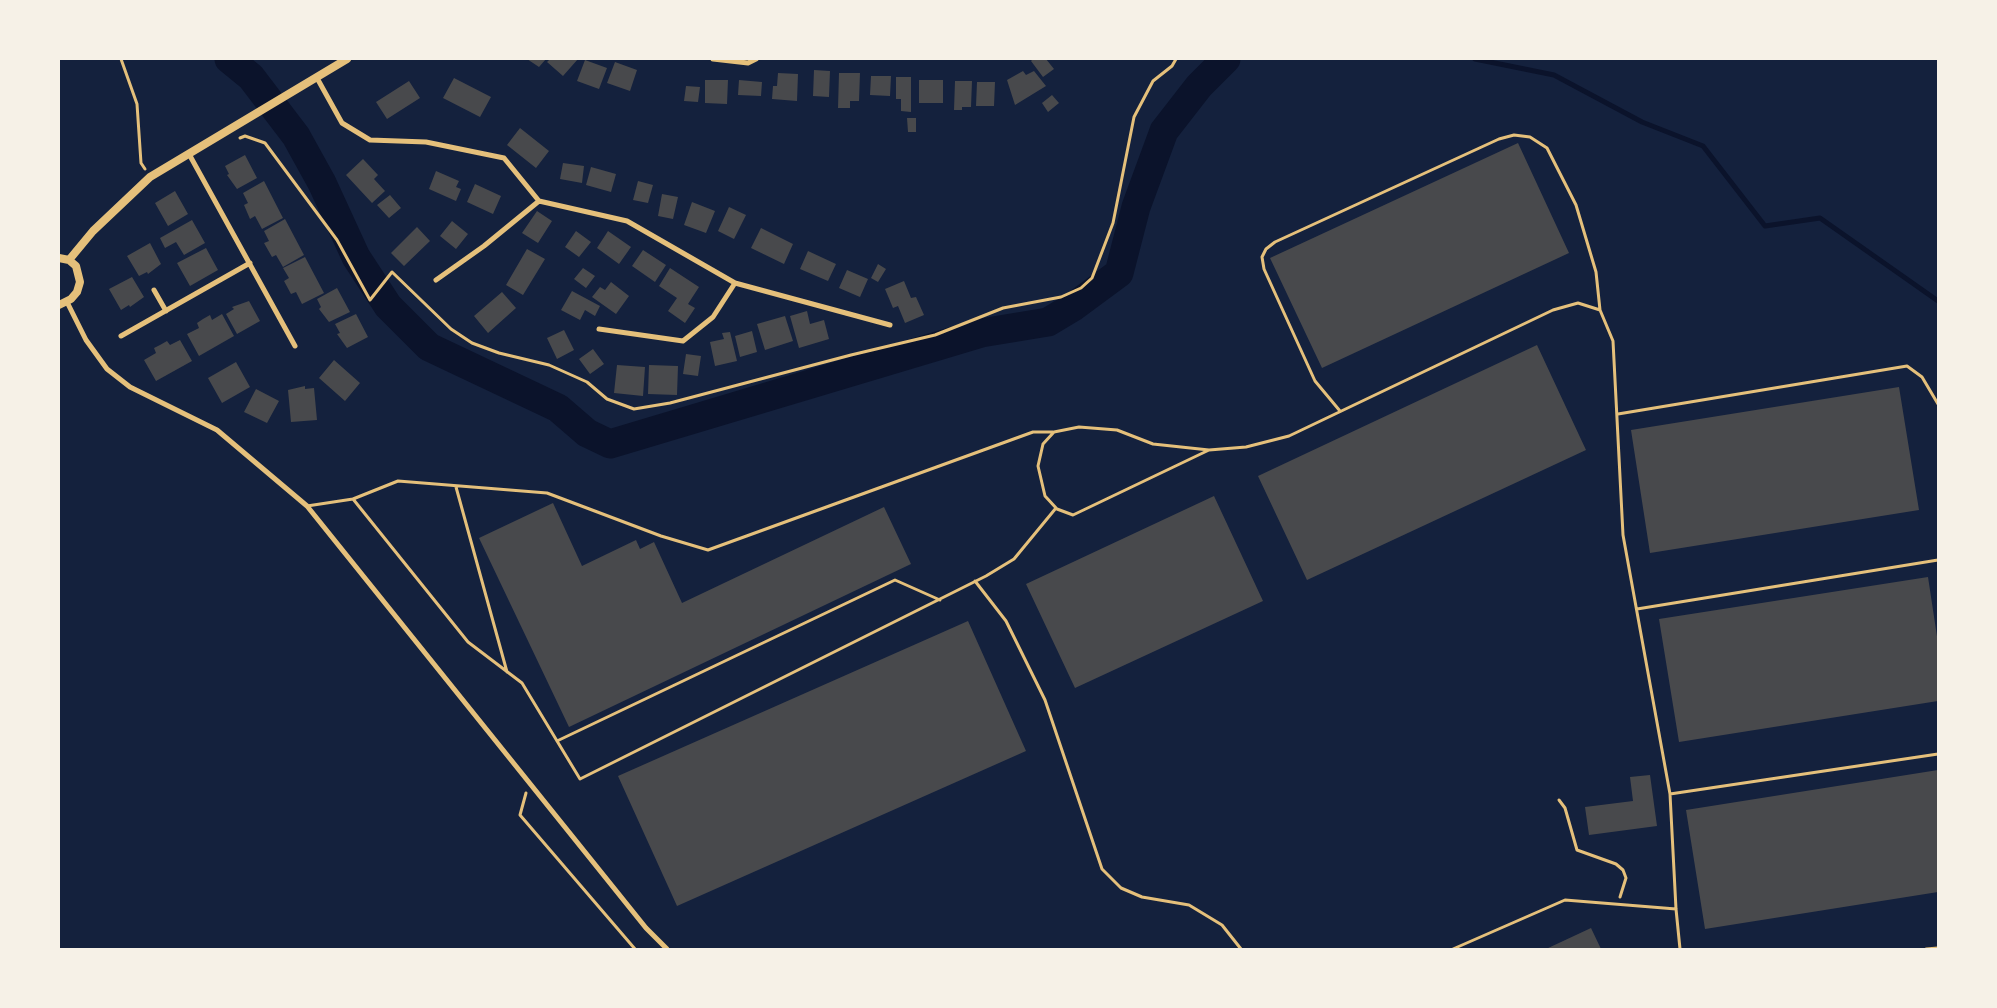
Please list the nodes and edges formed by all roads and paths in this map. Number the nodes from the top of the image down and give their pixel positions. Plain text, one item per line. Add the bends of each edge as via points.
1 (121, 59) edge
2 (348, 59) edge
3 (712, 59) edge
4 (756, 59) edge
5 (317, 78) junction
6 (236, 140) dead end
7 (190, 154) junction
8 (152, 162) dead end
9 (144, 168) junction
10 (150, 177) junction
11 (539, 201) junction
12 (59, 258) edge
13 (68, 260) junction
14 (250, 263) junction
15 (386, 279) dead end
16 (436, 280) dead end
17 (735, 283) junction
18 (154, 290) dead end
19 (63, 303) edge
20 (1600, 310) junction
21 (166, 311) junction
22 (890, 325) dead end
23 (599, 329) dead end
24 (121, 336) dead end
25 (295, 346) dead end
26 (1938, 404) edge
27 (1340, 412) junction
28 (1618, 414) junction
29 (1054, 432) junction
30 (1209, 450) junction
31 (456, 487) junction
32 (353, 499) junction
33 (307, 506) junction
34 (1056, 508) junction
35 (1938, 560) edge
36 (976, 581) junction
37 (940, 600) junction
38 (1637, 609) junction
39 (507, 672) junction
40 (557, 741) junction
41 (1938, 754) edge
42 (529, 783) junction
43 (1670, 794) junction
44 (1559, 800) dead end
45 (1616, 904) junction
46 (1676, 909) junction
47 (1938, 948) edge
48 (635, 949) edge
49 (667, 949) edge
50 (1241, 949) edge
51 (1453, 949) edge
52 (1680, 949) edge
53 (1926, 949) edge

1 - 9 path via 137,104
2 - 5 street
3 - 4 street via 748,62
5 - 7 street
5 - 11 street via 342,122 370,140 426,142 504,158
6 - 15 path via 245,136 265,142 337,240 370,300
7 - 10 street
7 - 14 street
8 - 9 path
9 - 10 path
10 - 13 street via 99,225
11 - 16 street
11 - 17 street via 627,221
12 - 13 street
13 - 19 street via 76,266 80,282 77,292
14 - 21 street
14 - 25 street
17 - 22 street
17 - 23 street via 713,317 683,341
18 - 21 street
19 - 33 street via 106,369 130,387 217,430
20 - 27 lane via 1578,303 1553,310
20 - 27 lane via 1596,272 1576,205 1547,148 1530,137 1514,135 1499,139 1274,242 1266,249 1262,257 1264,270 1315,381
20 - 28 lane via 1613,341
21 - 24 street
26 - 28 lane via 1922,377 1907,366
27 - 30 lane via 1289,436 1246,447
28 - 38 lane via 1623,535
29 - 30 lane via 1079,426 1117,430 1153,444
29 - 31 lane via 1033,432 708,550 547,493
29 - 34 lane via 1043,444 1038,466 1045,496
30 - 34 lane via 1073,515
31 - 32 lane via 398,481
31 - 39 lane
32 - 33 lane
32 - 39 lane via 468,642
33 - 42 street
34 - 36 lane via 1014,559
35 - 38 lane
36 - 37 lane
36 - 50 lane via 1006,621 1045,700 1102,869 1122,888 1142,896 1189,905 1222,925
37 - 40 lane via 895,580
37 - 40 lane via 580,779
38 - 43 lane
39 - 40 lane via 522,683
41 - 43 lane
42 - 48 path via 520,815
42 - 49 street via 646,928
43 - 46 lane
44 - 45 path via 1576,850 1624,870 1625,887
45 - 46 lane
45 - 51 lane via 1566,900
46 - 52 lane
47 - 53 lane

